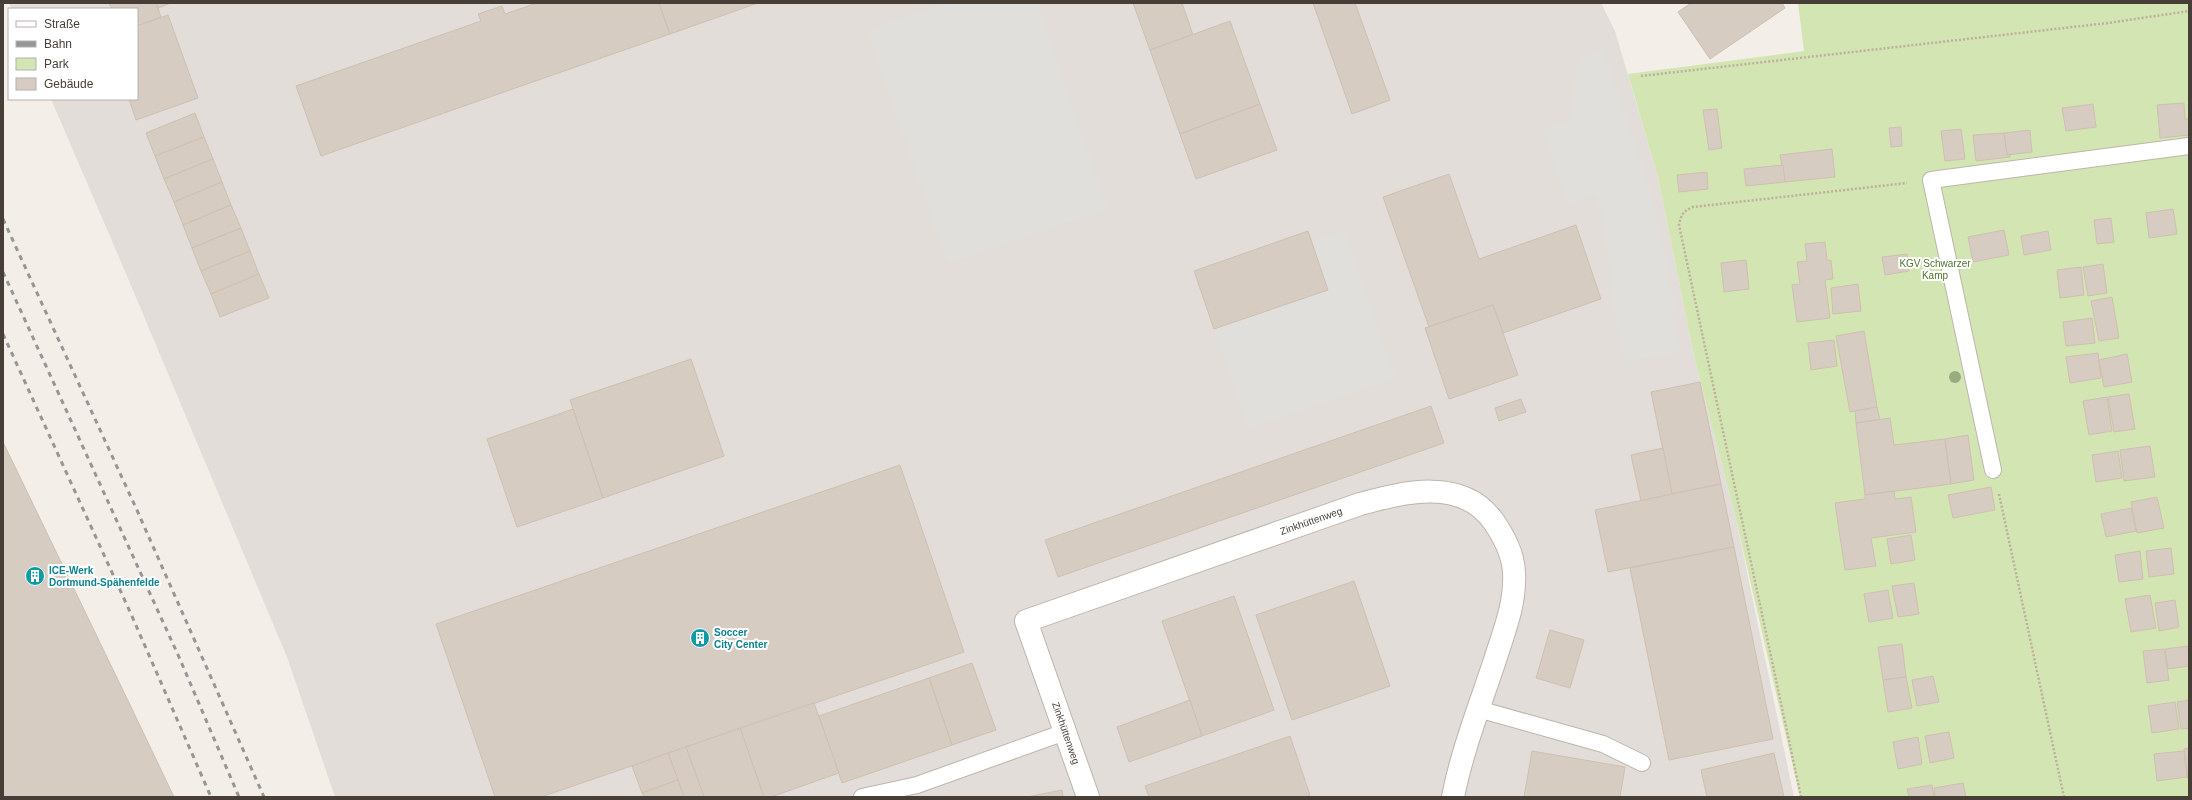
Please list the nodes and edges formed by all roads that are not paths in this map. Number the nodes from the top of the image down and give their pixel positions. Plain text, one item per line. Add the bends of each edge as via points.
1 (2189, 146) edge
2 (1994, 470) road end
3 (1478, 709) junction
4 (1065, 732) junction
5 (1642, 763) dead end
6 (862, 797) edge
7 (1088, 797) edge
8 (1454, 797) edge

1 - 2 lane via 1931,180
3 - 4 street, Zinkhüttenweg via 1511,612 1514,571 1507,541 1487,512 1469,500 1449,492 1422,491 1395,494 1360,504 1026,621
3 - 5 lane via 1603,744
3 - 8 street, Zinkhüttenweg via 1460,761
4 - 6 lane via 917,785
4 - 7 street, Zinkhüttenweg

